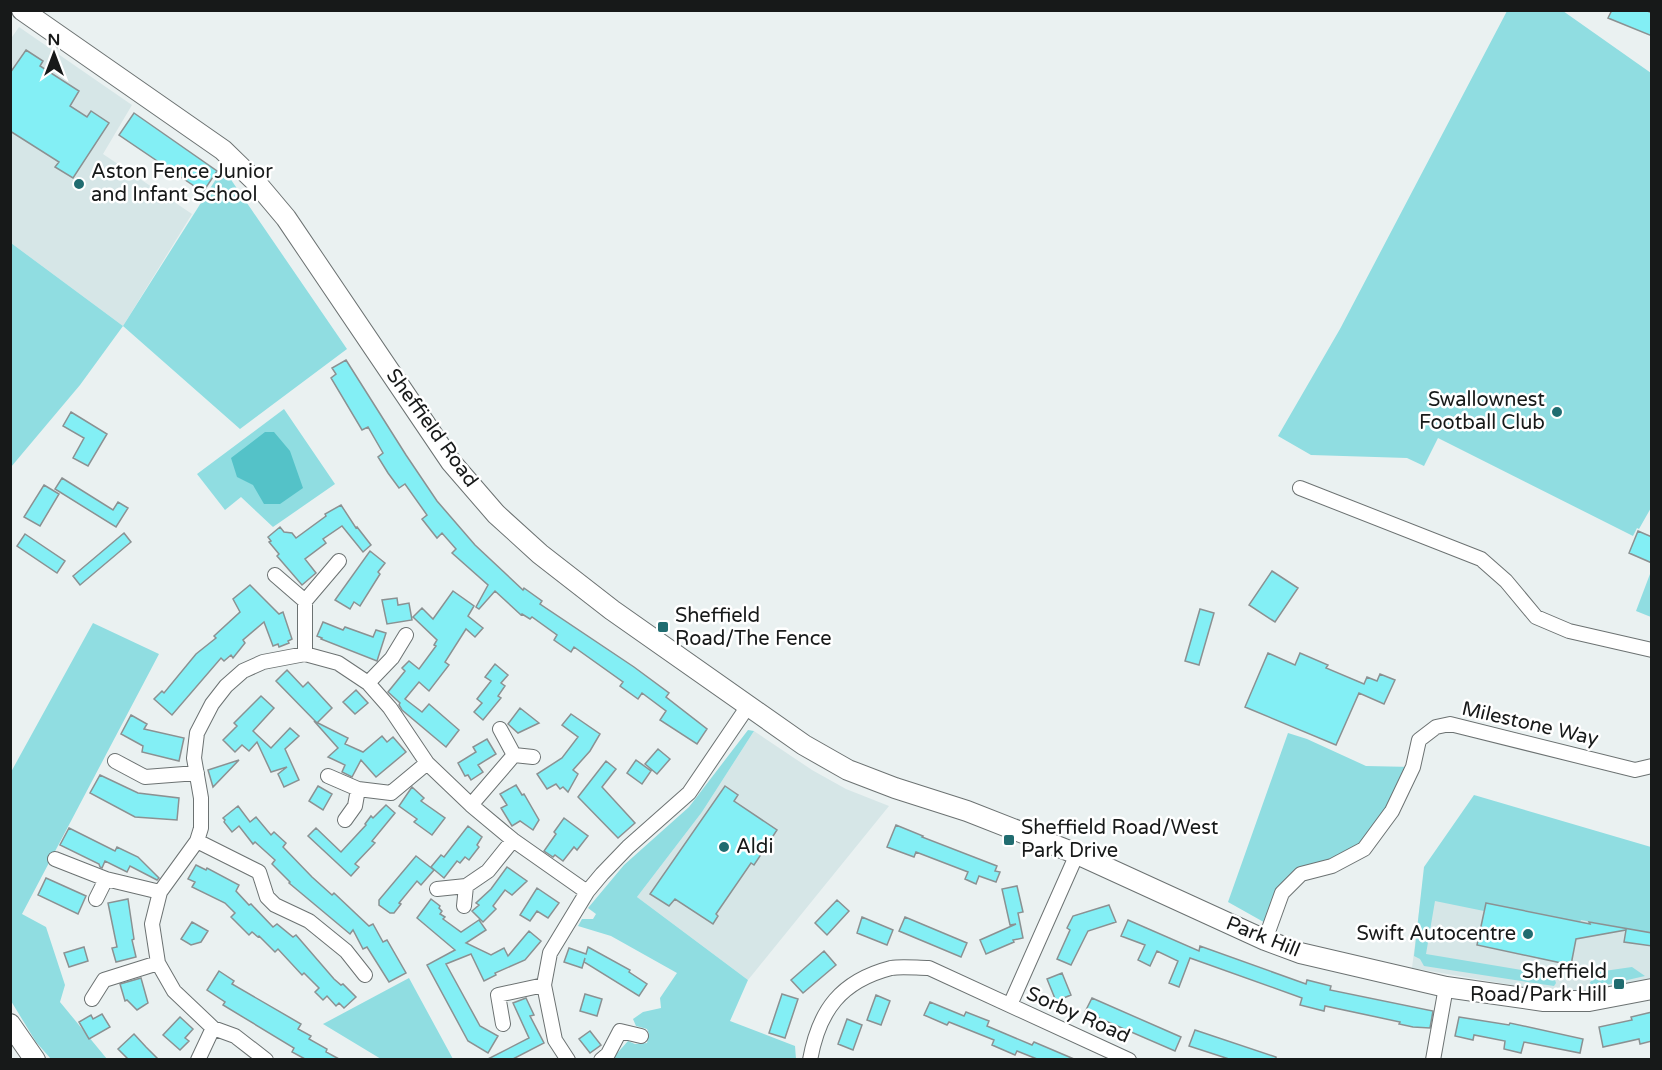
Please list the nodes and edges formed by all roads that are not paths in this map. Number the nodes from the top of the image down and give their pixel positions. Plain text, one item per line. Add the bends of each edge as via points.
1 (22, 10) edge
2 (1300, 488) dead end
3 (339, 561) dead end
4 (275, 575) dead end
5 (305, 601) junction
6 (406, 635) dead end
7 (1652, 650) edge
8 (305, 654) junction
9 (368, 683) junction
10 (748, 706) junction
11 (500, 729) dead end
12 (514, 755) junction
13 (533, 758) dead end
14 (115, 761) dead end
15 (427, 763) junction
16 (1652, 766) edge
17 (197, 773) junction
18 (328, 776) dead end
19 (895, 788) joint
20 (357, 789) junction
21 (471, 805) junction
22 (345, 820) dead end
23 (513, 840) junction
24 (197, 841) junction
25 (1077, 854) junction
26 (55, 859) dead end
27 (106, 879) junction
28 (465, 886) junction
29 (437, 889) dead end
30 (160, 892) junction
31 (587, 892) junction
32 (96, 899) dead end
33 (464, 906) dead end
34 (1264, 940) junction
35 (158, 963) junction
36 (364, 975) dead end
37 (544, 985) junction
38 (1446, 987) junction
39 (1652, 989) edge
40 (92, 999) dead end
41 (1010, 1005) junction
42 (10, 1024) edge
43 (503, 1024) dead end
44 (213, 1028) junction
45 (642, 1036) dead end
46 (35, 1059) edge
47 (198, 1059) edge
48 (266, 1059) edge
49 (568, 1059) edge
50 (601, 1059) edge
51 (810, 1059) edge
52 (1130, 1059) edge
53 (1433, 1059) edge

1 - 10 street, Sheffield Road via 223,150 246,172 286,218 451,462 496,514 612,610
2 - 7 street via 1482,559 1536,617 1569,631
3 - 5 street
4 - 5 street
5 - 8 street
6 - 9 street via 392,658
8 - 9 street via 338,663
8 - 17 street via 263,662 243,671 226,686 197,733
9 - 15 street
10 - 19 street, Sheffield Road via 848,770
10 - 31 street via 689,793 628,848
11 - 12 street
12 - 13 street
12 - 21 street
14 - 17 street via 145,777
15 - 20 street via 391,793
15 - 21 street
16 - 34 street, Milestone Way via 1635,770 1450,724 1436,727 1419,740 1413,767 1392,811 1364,849 1332,866 1301,874 1282,893
17 - 24 street via 202,815
18 - 20 street
19 - 25 street, Park Hill
20 - 22 street via 355,806
21 - 23 street
23 - 28 street via 488,871
23 - 31 street
24 - 30 street
24 - 36 street via 259,872 267,897 275,905 309,921 346,951
25 - 34 street, Park Hill
25 - 41 street
26 - 27 street
27 - 30 street
27 - 32 street
28 - 29 street
28 - 33 street
30 - 35 street via 152,924
31 - 37 street via 550,952
34 - 38 street, Park Hill via 1300,953
35 - 40 street via 104,980
35 - 44 street via 174,991
37 - 43 street via 498,995
37 - 49 street via 555,1040
38 - 39 street, Park Hill via 1544,1001 1589,1001
38 - 53 street
41 - 51 street, Sorby Road via 929,968 893,968 858,981 832,1002 814,1037
41 - 52 street, Sorby Road
42 - 46 street
44 - 47 street
44 - 48 street via 235,1036
45 - 50 street via 620,1031

